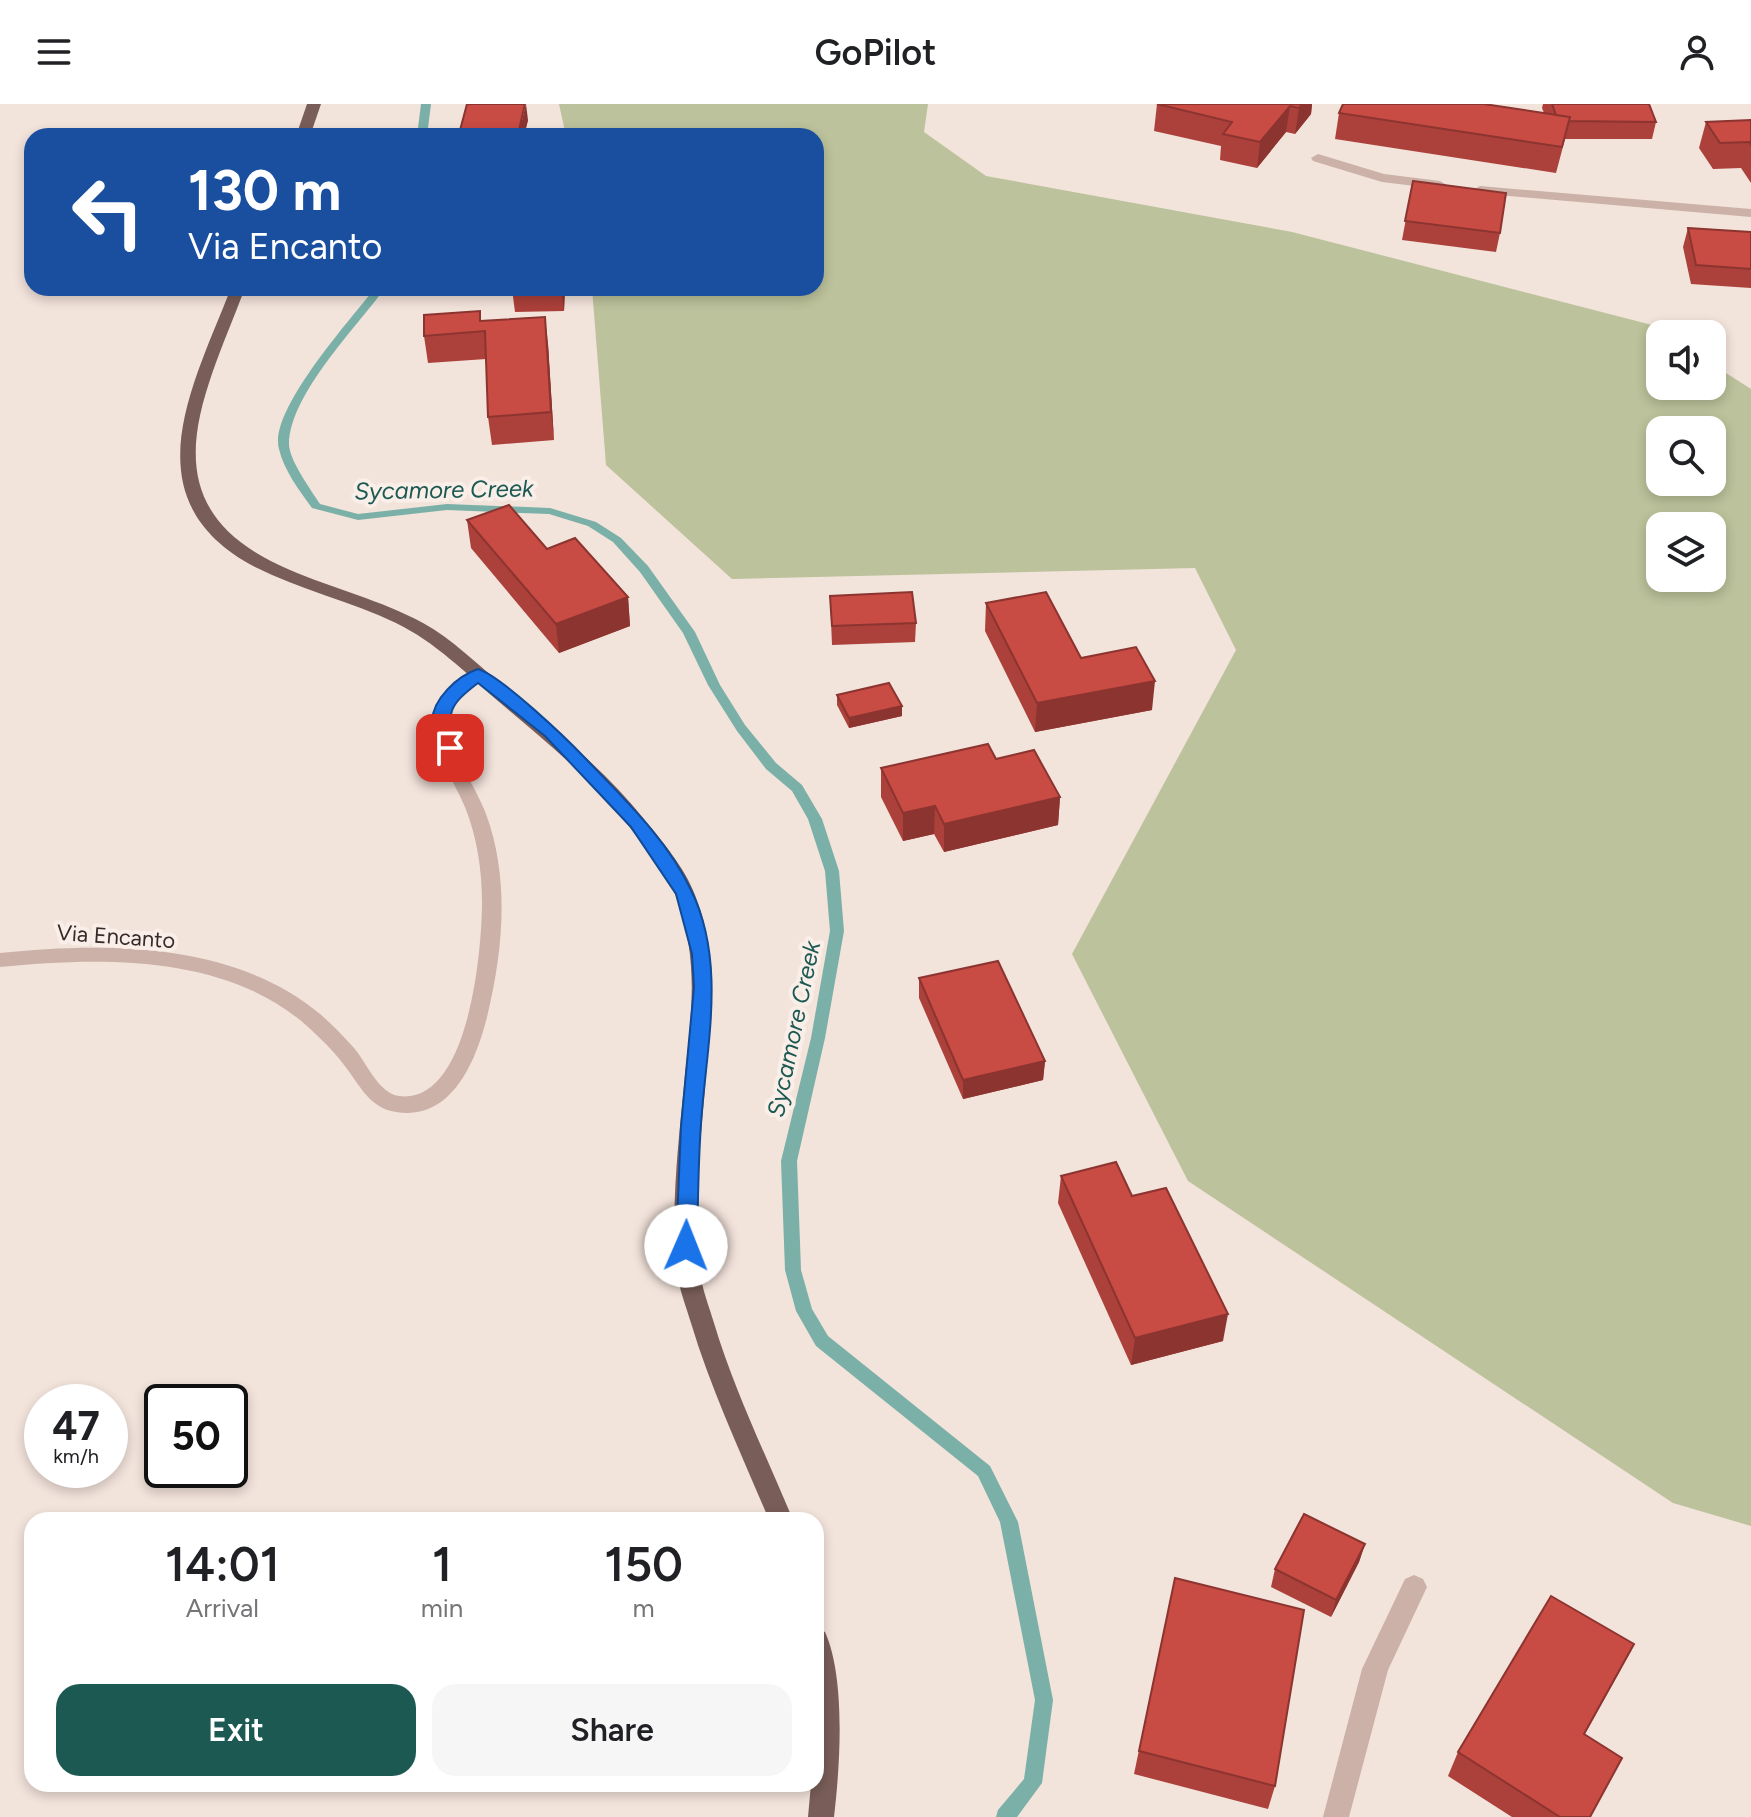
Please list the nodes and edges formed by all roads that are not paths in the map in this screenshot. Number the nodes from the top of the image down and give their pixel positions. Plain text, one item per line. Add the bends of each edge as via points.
1 (314, 104) edge
2 (306, 128) edge
3 (1318, 158) dead end
4 (1751, 213) edge
5 (235, 296) edge
6 (478, 674) junction
7 (0, 960) edge
8 (778, 1512) edge
9 (1414, 1587) dead end
10 (824, 1676) edge
11 (824, 1777) edge
12 (823, 1792) edge
13 (821, 1817) edge
14 (1336, 1817) edge

1 - 2 main road
3 - 4 street via 1382,178
5 - 6 main road via 193,404 188,444 196,503 216,530 258,563 421,628
6 - 7 street, Via Encanto via 443,706 440,725 479,818 491,878 491,943 478,1011 453,1082 443,1093 420,1104 396,1104 377,1096 348,1055 309,1016 221,971 97,954
6 - 8 main road via 550,732 637,823 685,894 704,987 691,1127 689,1278 711,1352
9 - 14 street via 1375,1669
10 - 11 main road
12 - 13 main road

